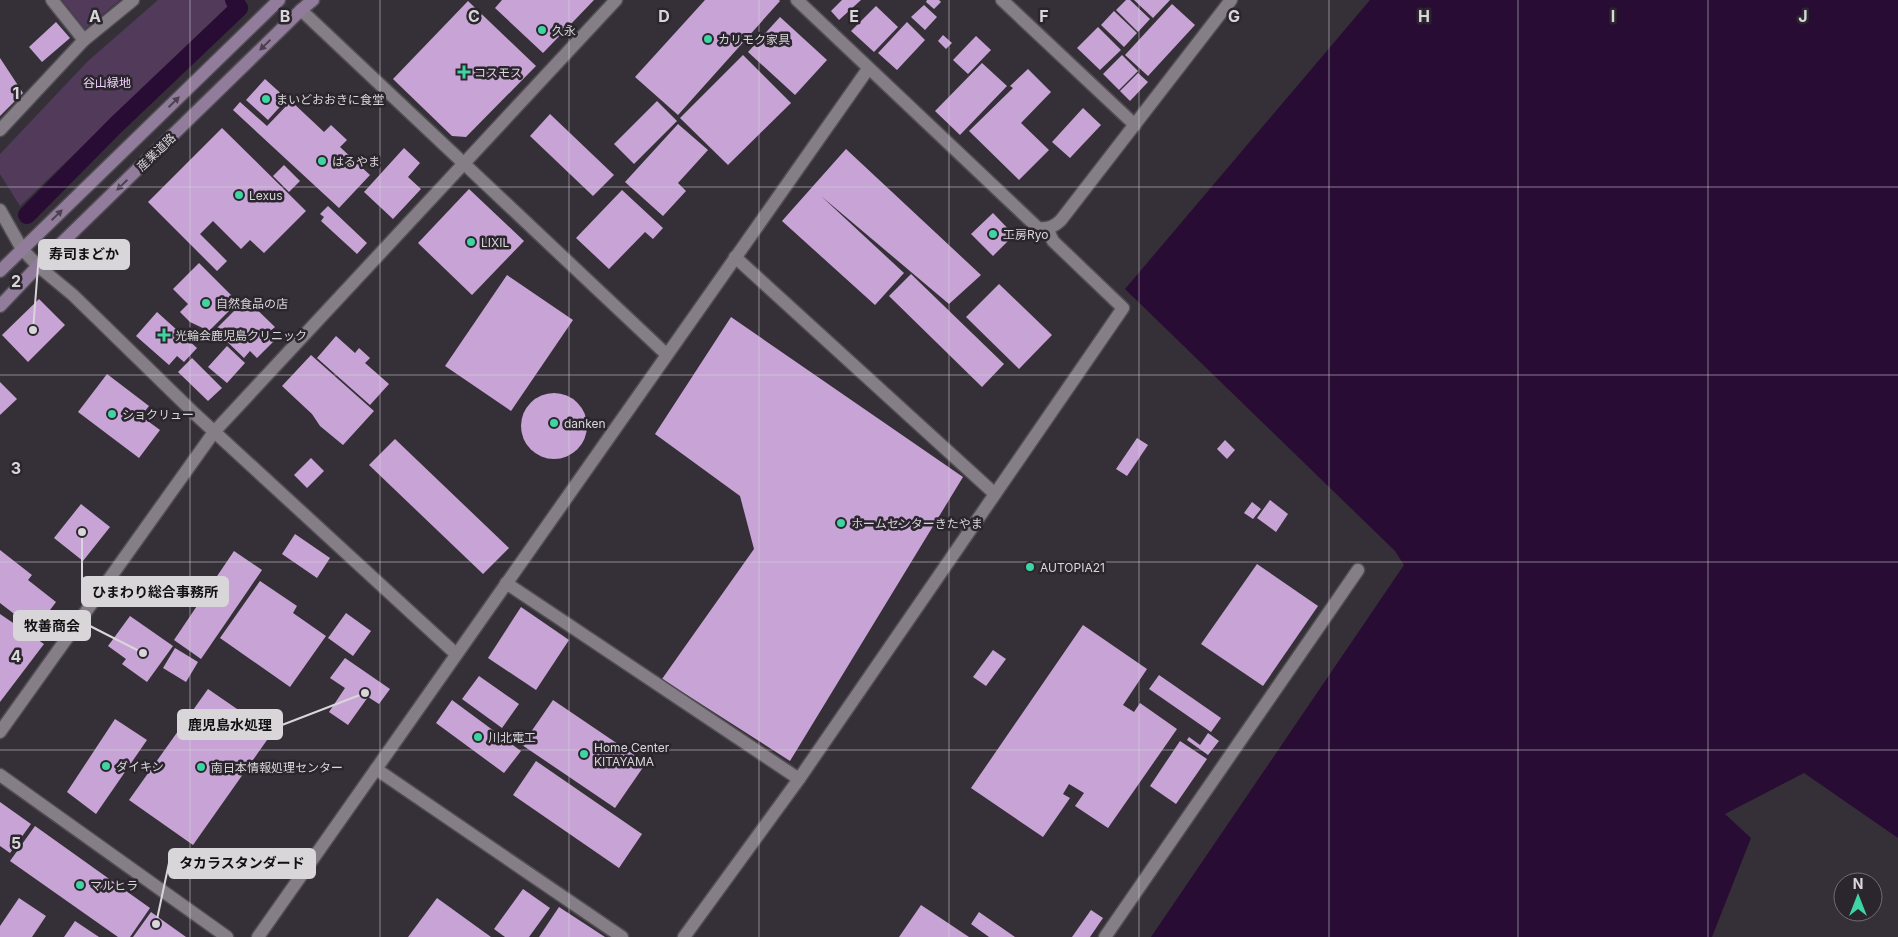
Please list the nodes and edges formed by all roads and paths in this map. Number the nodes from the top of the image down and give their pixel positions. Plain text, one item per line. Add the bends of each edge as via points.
1 (52, 0) edge
2 (133, 0) edge
3 (279, 0) edge
4 (314, 0) edge
5 (616, 0) edge
6 (797, 0) edge
7 (1002, 0) edge
8 (1231, 0) edge
9 (301, 10) junction
10 (84, 40) junction
11 (868, 69) junction
12 (1135, 125) junction
13 (0, 130) edge
14 (464, 164) junction
15 (0, 210) edge
16 (1047, 228) junction
17 (22, 249) junction
18 (735, 257) junction
19 (38, 266) junction
20 (0, 271) edge
21 (0, 306) edge
22 (666, 354) junction
23 (214, 432) junction
24 (995, 494) junction
25 (1358, 570) dead end
26 (506, 583) junction
27 (456, 654) junction
28 (0, 732) edge
29 (376, 769) junction
30 (0, 774) edge
31 (799, 779) junction
32 (227, 937) edge
33 (258, 937) edge
34 (622, 937) edge
35 (684, 937) edge
36 (1105, 937) edge

1 - 10 street
2 - 10 street
17 -> 3 main road, 産業道路
4 - 9 main road, 産業道路
5 - 14 street
6 - 11 street
7 - 12 street
8 - 12 street
9 - 14 street
9 -> 19 main road, 産業道路
10 - 13 street
11 - 16 street via 1038,228
11 - 18 street
12 - 16 street via 1061,220
14 - 22 street
14 - 23 street
15 - 17 street
16 - 24 street via 1053,241 1122,308
17 - 19 street
17 - 20 main road, 産業道路
18 - 22 street
18 - 24 street
19 - 21 main road, 産業道路
19 - 23 street via 73,295
22 - 26 street
23 - 27 street
23 - 28 street
24 - 31 street
25 - 36 street
26 - 27 street
26 - 31 street
27 - 29 street
29 - 33 street
29 - 34 street
30 - 32 street
31 - 35 street

